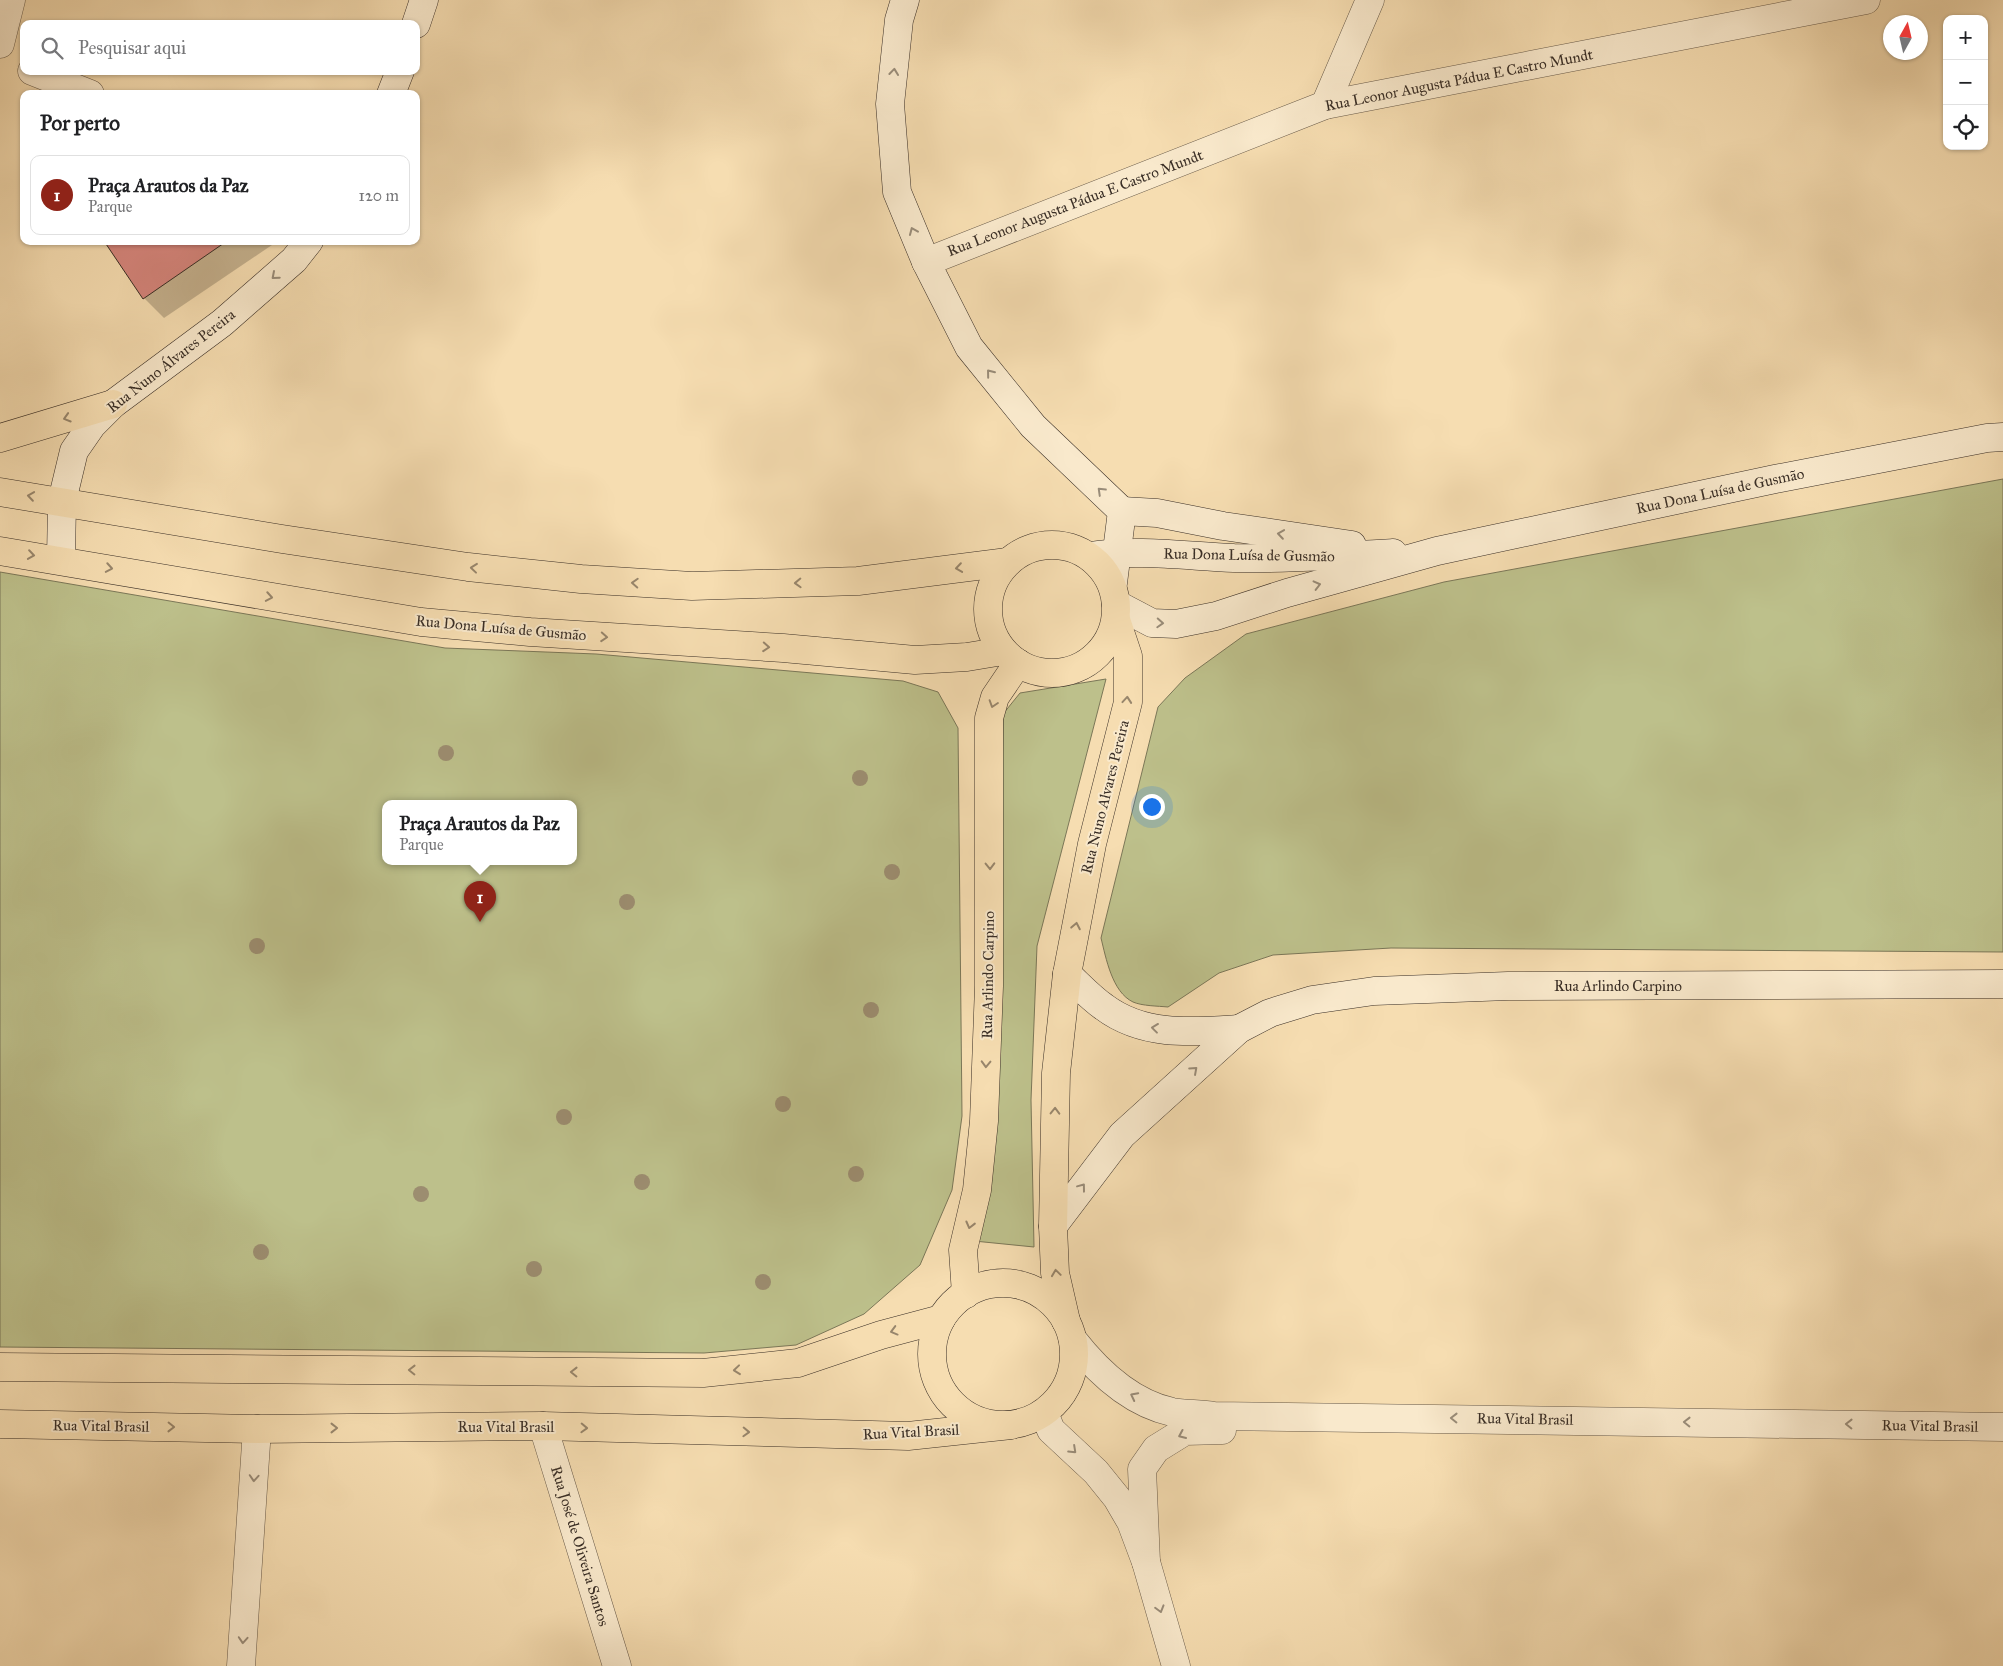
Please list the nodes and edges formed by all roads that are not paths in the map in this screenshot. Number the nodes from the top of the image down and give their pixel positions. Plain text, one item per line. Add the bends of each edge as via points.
1 (11, 0) edge
2 (424, 0) edge
3 (905, 0) edge
4 (1370, 0) edge
5 (1861, 0) edge
6 (1866, 0) edge
7 (417, 20) edge
8 (0, 44) edge
9 (0, 59) edge
10 (20, 66) edge
11 (42, 75) edge
12 (398, 75) edge
13 (80, 90) edge
14 (393, 90) edge
15 (1326, 105) junction
16 (306, 245) edge
17 (926, 262) junction
18 (113, 404) junction
19 (2003, 437) edge
20 (0, 438) edge
21 (0, 492) edge
22 (62, 501) junction
23 (1122, 511) junction
24 (0, 551) edge
25 (1437, 551) junction
26 (1118, 552) junction
27 (1398, 552) junction
28 (1090, 556) junction
29 (61, 560) junction
30 (1008, 562) junction
31 (1115, 602) junction
32 (1011, 657) junction
33 (1066, 974) junction
34 (2003, 984) edge
35 (1239, 1029) junction
36 (1053, 1226) junction
37 (966, 1294) junction
38 (941, 1319) junction
39 (1070, 1331) junction
40 (0, 1367) edge
41 (1044, 1413) junction
42 (1367, 1417) junction
43 (0, 1424) edge
44 (1012, 1425) junction
45 (544, 1426) junction
46 (2003, 1427) edge
47 (257, 1429) junction
48 (1146, 1562) junction
49 (241, 1666) edge
50 (617, 1666) edge
51 (1176, 1666) edge

1 - 8 street
2 - 7 street
17 -> 3 street via 897,192 890,104 899,20
4 - 15 street
5 - 6 street, Rua Leonor Augusta Pádua E Castro Mundt
5 - 15 street, Rua Leonor Augusta Pádua E Castro Mundt
9 - 10 street
11 - 13 street
12 - 14 street
15 - 17 street, Rua Leonor Augusta Pádua E Castro Mundt
16 -> 18 street, Rua Nuno Álvares Pereira via 294,260 222,323
23 -> 17 street via 1033,426 969,347
18 -> 20 main road
18 - 22 street, Rua Nuno Álvares Pereira via 92,425 74,452
19 - 25 street, Rua Dona Luísa de Gusmão via 1775,479
22 -> 21 main road
22 - 29 street
30 -> 22 main road via 858,581 692,586 580,579 468,567 282,539
23 - 26 street, Rua Nuno Alvares Pereira
27 -> 23 street via 1157,513
24 -> 29 main road, Rua Dona Luísa de Gusmão
25 - 27 street, Rua Dona Luísa de Gusmão
31 -> 25 street, Rua Dona Luísa de Gusmão via 1152,623 1176,624 1216,616
26 - 27 street, Rua Dona Luísa de Gusmão via 1308,559
26 - 28 street, Rua Dona Luísa de Gusmão
26 - 31 street, Rua Nuno Alvares Pereira
28 - 30 main road via 1073,548 1050,544 1027,549
28 - 31 main road
29 -> 32 main road, Rua Dona Luísa de Gusmão via 421,622 915,660
30 - 32 main road via 993,581 987,605 990,629
31 - 32 main road via 1109,640 1096,656 1078,667 1058,672 1038,671
33 -> 31 main road, Rua Nuno Alvares Pereira via 1092,844 1128,702 1128,656
32 -> 37 main road, Rua Arlindo Carpino via 989,718 990,976 987,1053 977,1190 964,1250
35 -> 33 street via 1185,1032 1142,1027 1105,1008
36 -> 33 main road via 1056,1073
34 - 35 street, Rua Arlindo Carpino via 1508,986 1374,991 1312,1000 1270,1013
36 -> 35 street via 1122,1135
39 -> 36 main road via 1055,1273
37 - 38 main road via 952,1304
37 - 39 main road via 984,1286 1003,1283 1022,1286 1055,1306
38 -> 40 main road via 798,1363 703,1373
38 - 44 main road via 933,1340 932,1362 938,1384 950,1402 968,1416 988,1424
39 - 41 main road via 1074,1361 1069,1381 1059,1399
42 -> 39 street, Rua Vital Brasil via 1214,1416 1171,1412 1131,1395 1094,1367
41 - 44 main road
41 -> 48 street via 1051,1430 1096,1472 1117,1498
46 -> 42 street, Rua Vital Brasil
42 -> 48 street via 1303,1433 1217,1429 1185,1431 1156,1449 1142,1469
43 -> 47 main road, Rua Vital Brasil
45 -> 44 main road, Rua Vital Brasil via 908,1436
47 -> 45 main road, Rua Vital Brasil
45 - 50 street, Rua José de Oliveira Santos
47 -> 49 street
48 -> 51 street

